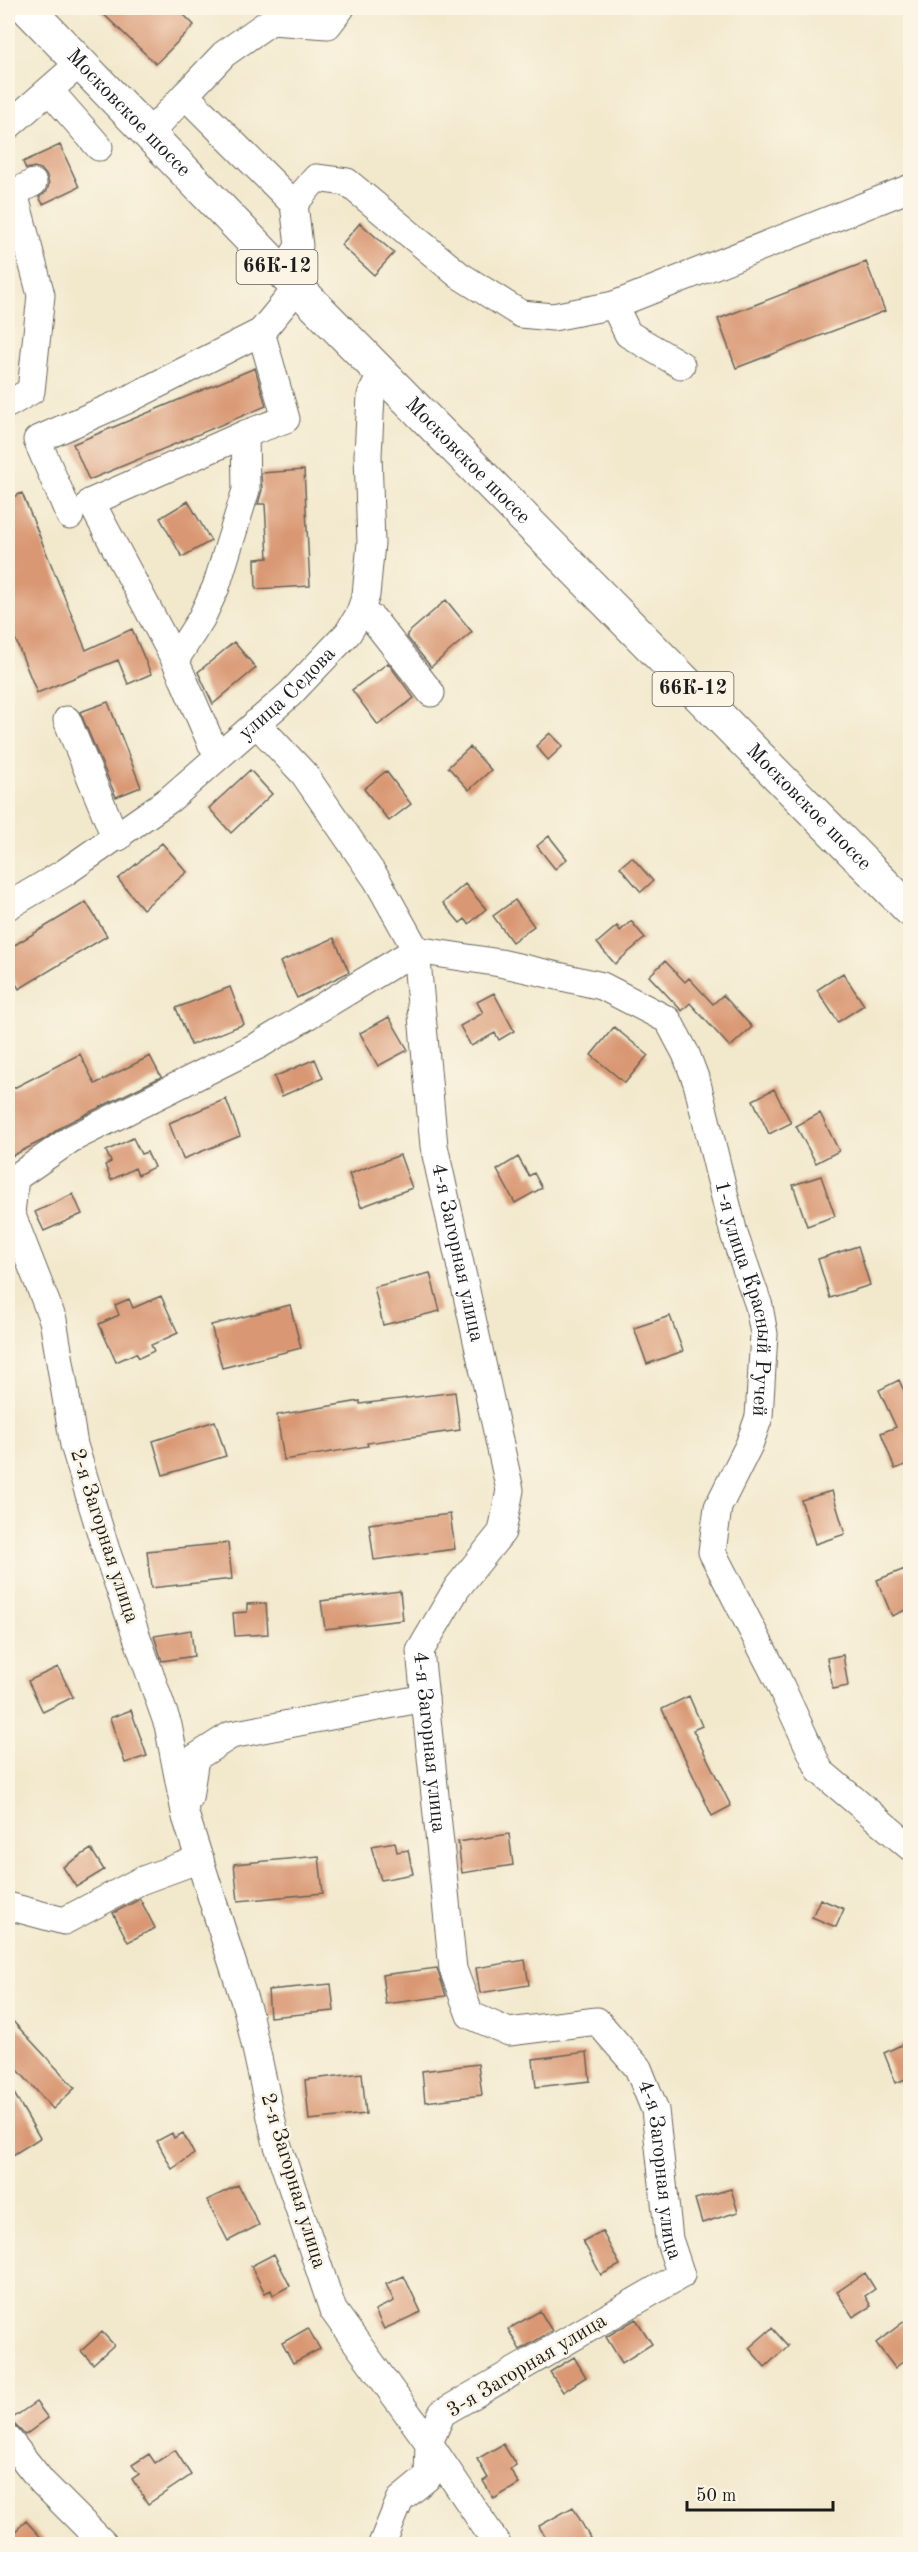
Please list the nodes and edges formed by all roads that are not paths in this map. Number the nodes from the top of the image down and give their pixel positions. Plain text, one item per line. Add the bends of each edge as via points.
1 (341, 8) edge
2 (41, 12) edge
3 (80, 63) junction
4 (50, 91) junction
5 (185, 94) junction
6 (8, 126) edge
7 (149, 134) junction
8 (99, 147) dead end
9 (910, 188) edge
10 (15, 190) edge
11 (294, 204) junction
12 (290, 280) junction
13 (614, 305) junction
14 (261, 332) junction
15 (681, 365) dead end
16 (382, 373) junction
17 (8, 404) edge
18 (245, 434) junction
19 (70, 516) dead end
20 (359, 615) junction
21 (176, 660) junction
22 (431, 693) dead end
23 (67, 720) dead end
24 (256, 723) junction
25 (220, 755) junction
26 (119, 837) junction
27 (8, 906) edge
28 (910, 910) edge
29 (416, 950) junction
30 (425, 1698) junction
31 (186, 1817) junction
32 (910, 1846) edge
33 (200, 1859) junction
34 (8, 1906) edge
35 (681, 2275) joint
36 (8, 2439) edge
37 (429, 2443) junction
38 (104, 2544) edge
39 (382, 2544) edge
40 (497, 2544) edge

1 - 5 street via 328,25 271,21 224,54
2 - 3 main road, Московское шоссе / 66К-12
3 - 4 street
3 - 7 main road, Московское шоссе / 66К-12
4 - 6 street
4 - 8 street
5 - 7 street
5 - 11 street
7 - 12 main road, Московское шоссе / 66К-12
9 - 13 street
10 - 17 street via 40,295 31,391
11 - 12 street via 299,246
11 - 13 street via 316,178 347,182 459,275 520,314 553,318
12 - 14 street
12 - 16 main road, Московское шоссе / 66К-12
13 - 15 street via 628,334
14 - 18 street via 286,419
14 - 19 street via 125,401 37,440
16 - 20 street, улица Седова via 371,394 369,572
16 - 28 main road, Московское шоссе / 66К-12
18 - 21 street via 246,490 216,587
18 - 21 street via 91,502
20 - 22 street via 373,619
20 - 24 street, улица Седова via 348,633 290,694
21 - 25 street via 211,743
23 - 26 street via 111,827
24 - 25 street, улица Седова
24 - 29 street, 4-я Загорная улица via 304,774 377,880
25 - 26 street, улица Седова via 171,800
26 - 27 street, улица Седова
29 - 30 street, 4-я Загорная улица via 434,1146 510,1490 502,1532 457,1588 420,1651
29 - 31 street, 2-я Загорная улица via 260,1045 71,1139 15,1178 11,1213 53,1320 74,1445 106,1550 168,1725
29 - 32 street, 1-я улица Красный Ручей via 500,963 602,986 668,1020 697,1083 734,1234 765,1334 759,1417 718,1507 712,1552 777,1678 819,1771
30 - 31 street via 231,1735 195,1758
30 - 35 street, 4-я Загорная улица via 453,1969 470,2015 509,2032 597,2021 638,2068 655,2110 669,2239
31 - 33 street, 2-я Загорная улица
33 - 34 street via 140,1881 64,1921
33 - 37 street, 2-я Загорная улица via 248,2012 276,2140 333,2310
35 - 37 street, 3-я Загорная улица via 442,2413
36 - 38 street via 42,2482
37 - 39 street via 428,2476 400,2500
37 - 40 street

